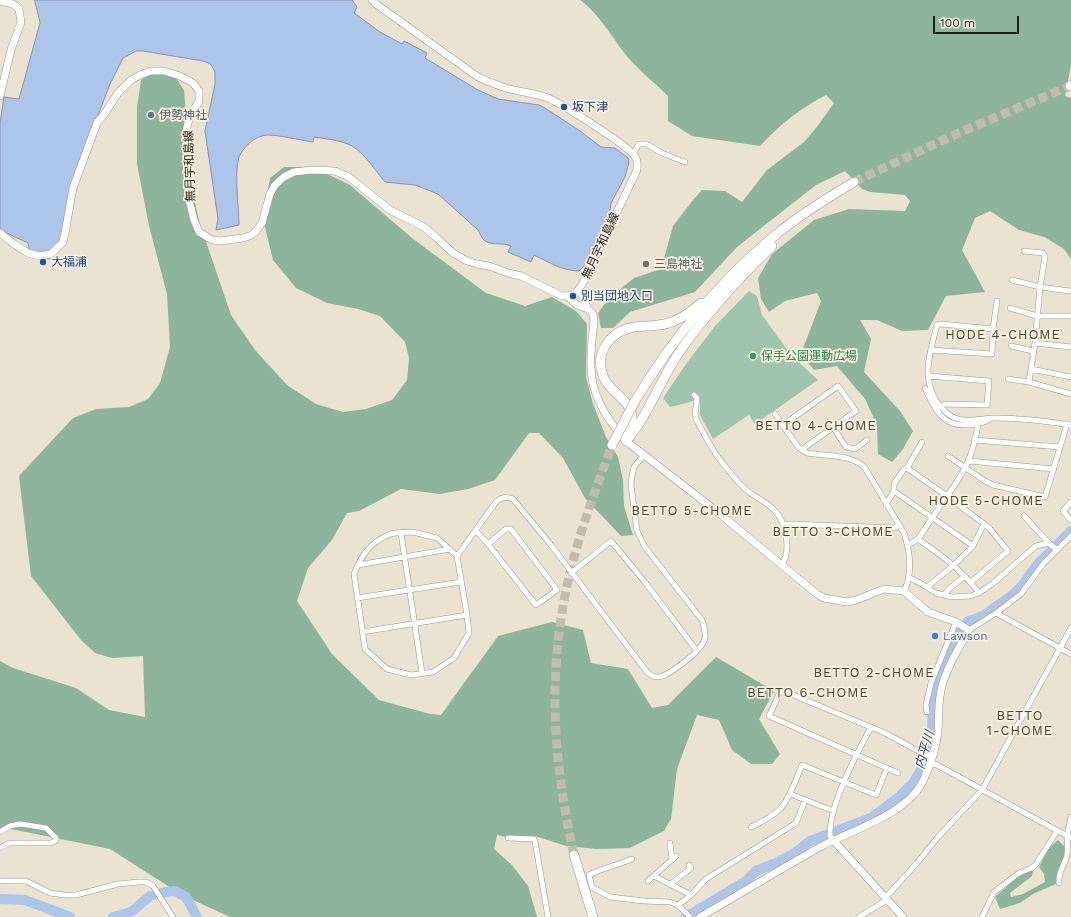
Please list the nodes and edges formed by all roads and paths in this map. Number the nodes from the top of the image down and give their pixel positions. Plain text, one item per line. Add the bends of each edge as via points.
1 (372, 0) edge
2 (0, 1) edge
3 (0, 96) edge
4 (633, 154) junction
5 (685, 162) dead end
6 (854, 182) tunnel mouth
7 (814, 207) junction
8 (0, 233) edge
9 (1024, 251) dead end
10 (727, 280) junction
11 (1012, 280) dead end
12 (1040, 287) junction
13 (580, 290) junction
14 (1070, 292) dead end
15 (568, 297) junction
16 (997, 301) dead end
17 (588, 308) junction
18 (1010, 308) dead end
19 (1037, 316) junction
20 (1071, 316) edge
21 (993, 329) junction
22 (1035, 343) junction
23 (1011, 346) dead end
24 (1071, 347) edge
25 (931, 350) junction
26 (1033, 351) junction
27 (1031, 369) junction
28 (928, 376) junction
29 (1071, 377) edge
30 (1008, 379) dead end
31 (1029, 382) junction
32 (924, 388) dead end
33 (1071, 394) edge
34 (694, 395) dead end
35 (940, 406) junction
36 (775, 414) dead end
37 (993, 418) junction
38 (783, 425) junction
39 (978, 425) junction
40 (1069, 425) edge
41 (833, 427) junction
42 (867, 440) dead end
43 (974, 440) junction
44 (626, 441) junction
45 (922, 442) dead end
46 (612, 446) tunnel mouth
47 (1060, 448) junction
48 (803, 451) junction
49 (644, 455) junction
50 (948, 456) dead end
51 (969, 461) junction
52 (966, 467) junction
53 (906, 468) junction
54 (1054, 469) junction
55 (894, 492) junction
56 (947, 496) junction
57 (1071, 502) edge
58 (886, 504) junction
59 (1024, 516) dead end
60 (933, 518) junction
61 (1071, 520) edge
62 (899, 524) junction
63 (984, 524) junction
64 (783, 525) junction
65 (476, 531) junction
66 (401, 533) junction
67 (1071, 536) edge
68 (918, 539) junction
69 (488, 544) junction
70 (908, 545) junction
71 (973, 546) junction
72 (1054, 547) junction
73 (450, 549) junction
74 (457, 556) junction
75 (404, 557) junction
76 (358, 564) junction
77 (782, 565) junction
78 (954, 565) junction
79 (571, 573) junction
80 (965, 576) junction
81 (908, 577) junction
82 (462, 582) junction
83 (971, 582) junction
84 (927, 587) junction
85 (409, 590) junction
86 (904, 591) junction
87 (978, 593) junction
88 (944, 595) junction
89 (357, 598) junction
90 (996, 613) junction
91 (467, 615) junction
92 (957, 623) junction
93 (415, 624) junction
94 (1071, 628) edge
95 (968, 629) junction
96 (362, 632) junction
97 (1060, 648) junction
98 (697, 651) junction
99 (1071, 654) edge
100 (422, 673) junction
101 (927, 712) dead end
102 (871, 727) junction
103 (857, 755) junction
104 (930, 758) junction
105 (887, 768) junction
106 (898, 773) dead end
107 (844, 782) junction
108 (982, 790) junction
109 (790, 794) junction
110 (805, 800) junction
111 (834, 811) junction
112 (1071, 817) edge
113 (751, 827) dead end
114 (1057, 831) junction
115 (0, 832) edge
116 (1069, 837) edge
117 (508, 838) dead end
118 (831, 838) junction
119 (670, 843) dead end
120 (0, 848) edge
121 (574, 855) tunnel mouth
122 (632, 860) dead end
123 (688, 864) dead end
124 (654, 876) junction
125 (0, 881) edge
126 (648, 881) dead end
127 (1059, 883) dead end
128 (671, 884) junction
129 (690, 895) junction
130 (886, 899) junction
131 (680, 908) junction
132 (173, 917) edge
133 (548, 917) edge
134 (593, 917) edge
135 (690, 917) edge
136 (700, 917) edge
137 (860, 917) edge
138 (903, 917) edge
139 (982, 917) edge

1 - 4 main road via 478,77 555,101
2 - 3 main road via 13,4 19,9 21,22
4 - 5 street via 639,144 646,144
4 - 13 main road, 無月宇和島線 via 637,159 636,170
6 - 7 highway
7 - 10 highway via 773,237
7 - 44 highway via 762,255 723,298 678,355 637,428
8 - 15 main road, 無月宇和島線 via 28,253 39,256 51,254 63,242 72,188 97,123 118,93 131,80 151,71 164,72 193,83 199,91 199,102 190,116 186,131 189,200 199,232 212,240 252,235 262,223 270,194 284,177 294,172 335,171 349,177 390,210 424,227 453,253 467,261 521,276
9 - 12 street via 1043,253 1045,257
10 - 44 highway via 679,319 665,324 633,327 611,338 605,345 600,366 603,377 611,390 631,409 632,418
10 - 46 highway, bridge via 679,336 656,368 635,401
11 - 12 street
12 - 14 street
12 - 19 street
13 - 15 main road, 無月宇和島線
13 - 17 main road
15 - 17 main road via 578,305
16 - 21 street
17 - 44 main road via 594,320 590,368 595,390 614,428
18 - 19 street
19 - 20 street
19 - 22 street
21 - 25 street via 936,325
21 - 25 street via 992,354
22 - 24 street
22 - 26 street
23 - 26 street
25 - 28 street
26 - 27 street
27 - 29 street
27 - 31 street
28 - 35 street via 930,388
28 - 35 street via 989,381 987,405
30 - 31 street
31 - 33 street
32 - 39 street via 939,414 947,421 964,426
34 - 64 street via 697,398 696,419 718,459 750,492 776,511
35 - 37 street via 944,412 956,419
36 - 38 street
37 - 39 street
37 - 40 street
38 - 41 street via 838,386 856,411
38 - 48 street
39 - 43 street
40 - 47 street
41 - 42 street via 846,447 855,448
41 - 48 street
43 - 47 street
43 - 51 street
44 - 49 main road
45 - 53 street
47 - 54 street
48 - 58 street via 859,462
49 - 77 main road
49 - 98 street via 634,467 631,484 636,531 645,547 702,620 705,638
50 - 52 street
51 - 52 street
51 - 54 street
52 - 54 street via 993,485 1045,497
52 - 56 street
53 - 55 street via 894,484
53 - 56 street
55 - 58 street
55 - 60 street
56 - 60 street
56 - 63 street
57 - 61 street via 1063,512
58 - 62 street
59 - 72 street
60 - 68 street
60 - 71 street
62 - 64 street via 895,528
62 - 70 street
63 - 71 street
63 - 83 street via 1008,551
64 - 77 street via 786,535 786,558
65 - 69 street
65 - 74 street
65 - 79 street via 500,499 513,499
66 - 73 street via 413,532 437,538
66 - 75 street
66 - 76 street via 389,535 368,548
67 - 72 street
68 - 70 street
68 - 78 street
69 - 69 street via 506,529 511,529 557,590 536,605
70 - 81 street
71 - 78 street
72 - 87 street via 1036,546
72 - 90 street via 1021,594
73 - 74 street
73 - 75 street
74 - 82 street
75 - 76 street
75 - 85 street
76 - 89 street via 354,574
77 - 86 main road via 817,594 835,601 856,600 884,590
78 - 80 street
78 - 84 street
79 - 98 street via 647,672 653,676 663,676
79 - 98 street via 611,541
80 - 83 street
80 - 88 street
81 - 84 street
81 - 86 street
82 - 85 street
82 - 91 street
83 - 87 street
84 - 88 street
85 - 89 street
85 - 93 street
86 - 92 main road via 928,612
87 - 88 street via 960,597
89 - 96 street
90 - 95 street
90 - 97 street
91 - 93 street
91 - 100 street via 469,633 454,658 433,672
92 - 95 main road
92 - 101 street via 931,683
93 - 96 street
93 - 100 street
94 - 97 street
95 - 104 main road via 942,685 938,732
96 - 100 street via 365,649 387,669 411,675
97 - 99 street
97 - 108 street
102 - 103 street
102 - 103 street via 781,690 769,716
102 - 104 street
103 - 105 street
103 - 107 street
104 - 108 street via 937,765
104 - 118 main road via 916,793 870,824
105 - 106 street
105 - 107 street via 876,795
107 - 109 street via 802,765
107 - 111 street
108 - 114 street
108 - 130 street
109 - 110 street
109 - 113 street via 781,808
110 - 111 street
110 - 129 street via 796,823 706,879
111 - 118 street via 829,828
112 - 116 street
114 - 116 street
114 - 139 street via 1032,868 1019,873 994,892
115 - 120 street via 20,824 46,828 56,838 51,843 9,843
116 - 127 street via 1067,856 1058,875
117 - 133 street via 536,840
118 - 130 main road
118 - 136 main road
119 - 124 street via 674,858
121 - 134 highway
122 - 131 street via 588,875 592,886 610,897 670,902
123 - 128 street via 691,868
124 - 126 street
124 - 128 street
125 - 132 street via 26,881 50,893 64,895 76,895 118,884 146,882 153,886
128 - 129 street
129 - 131 street
130 - 137 street
130 - 138 main road
131 - 135 street

